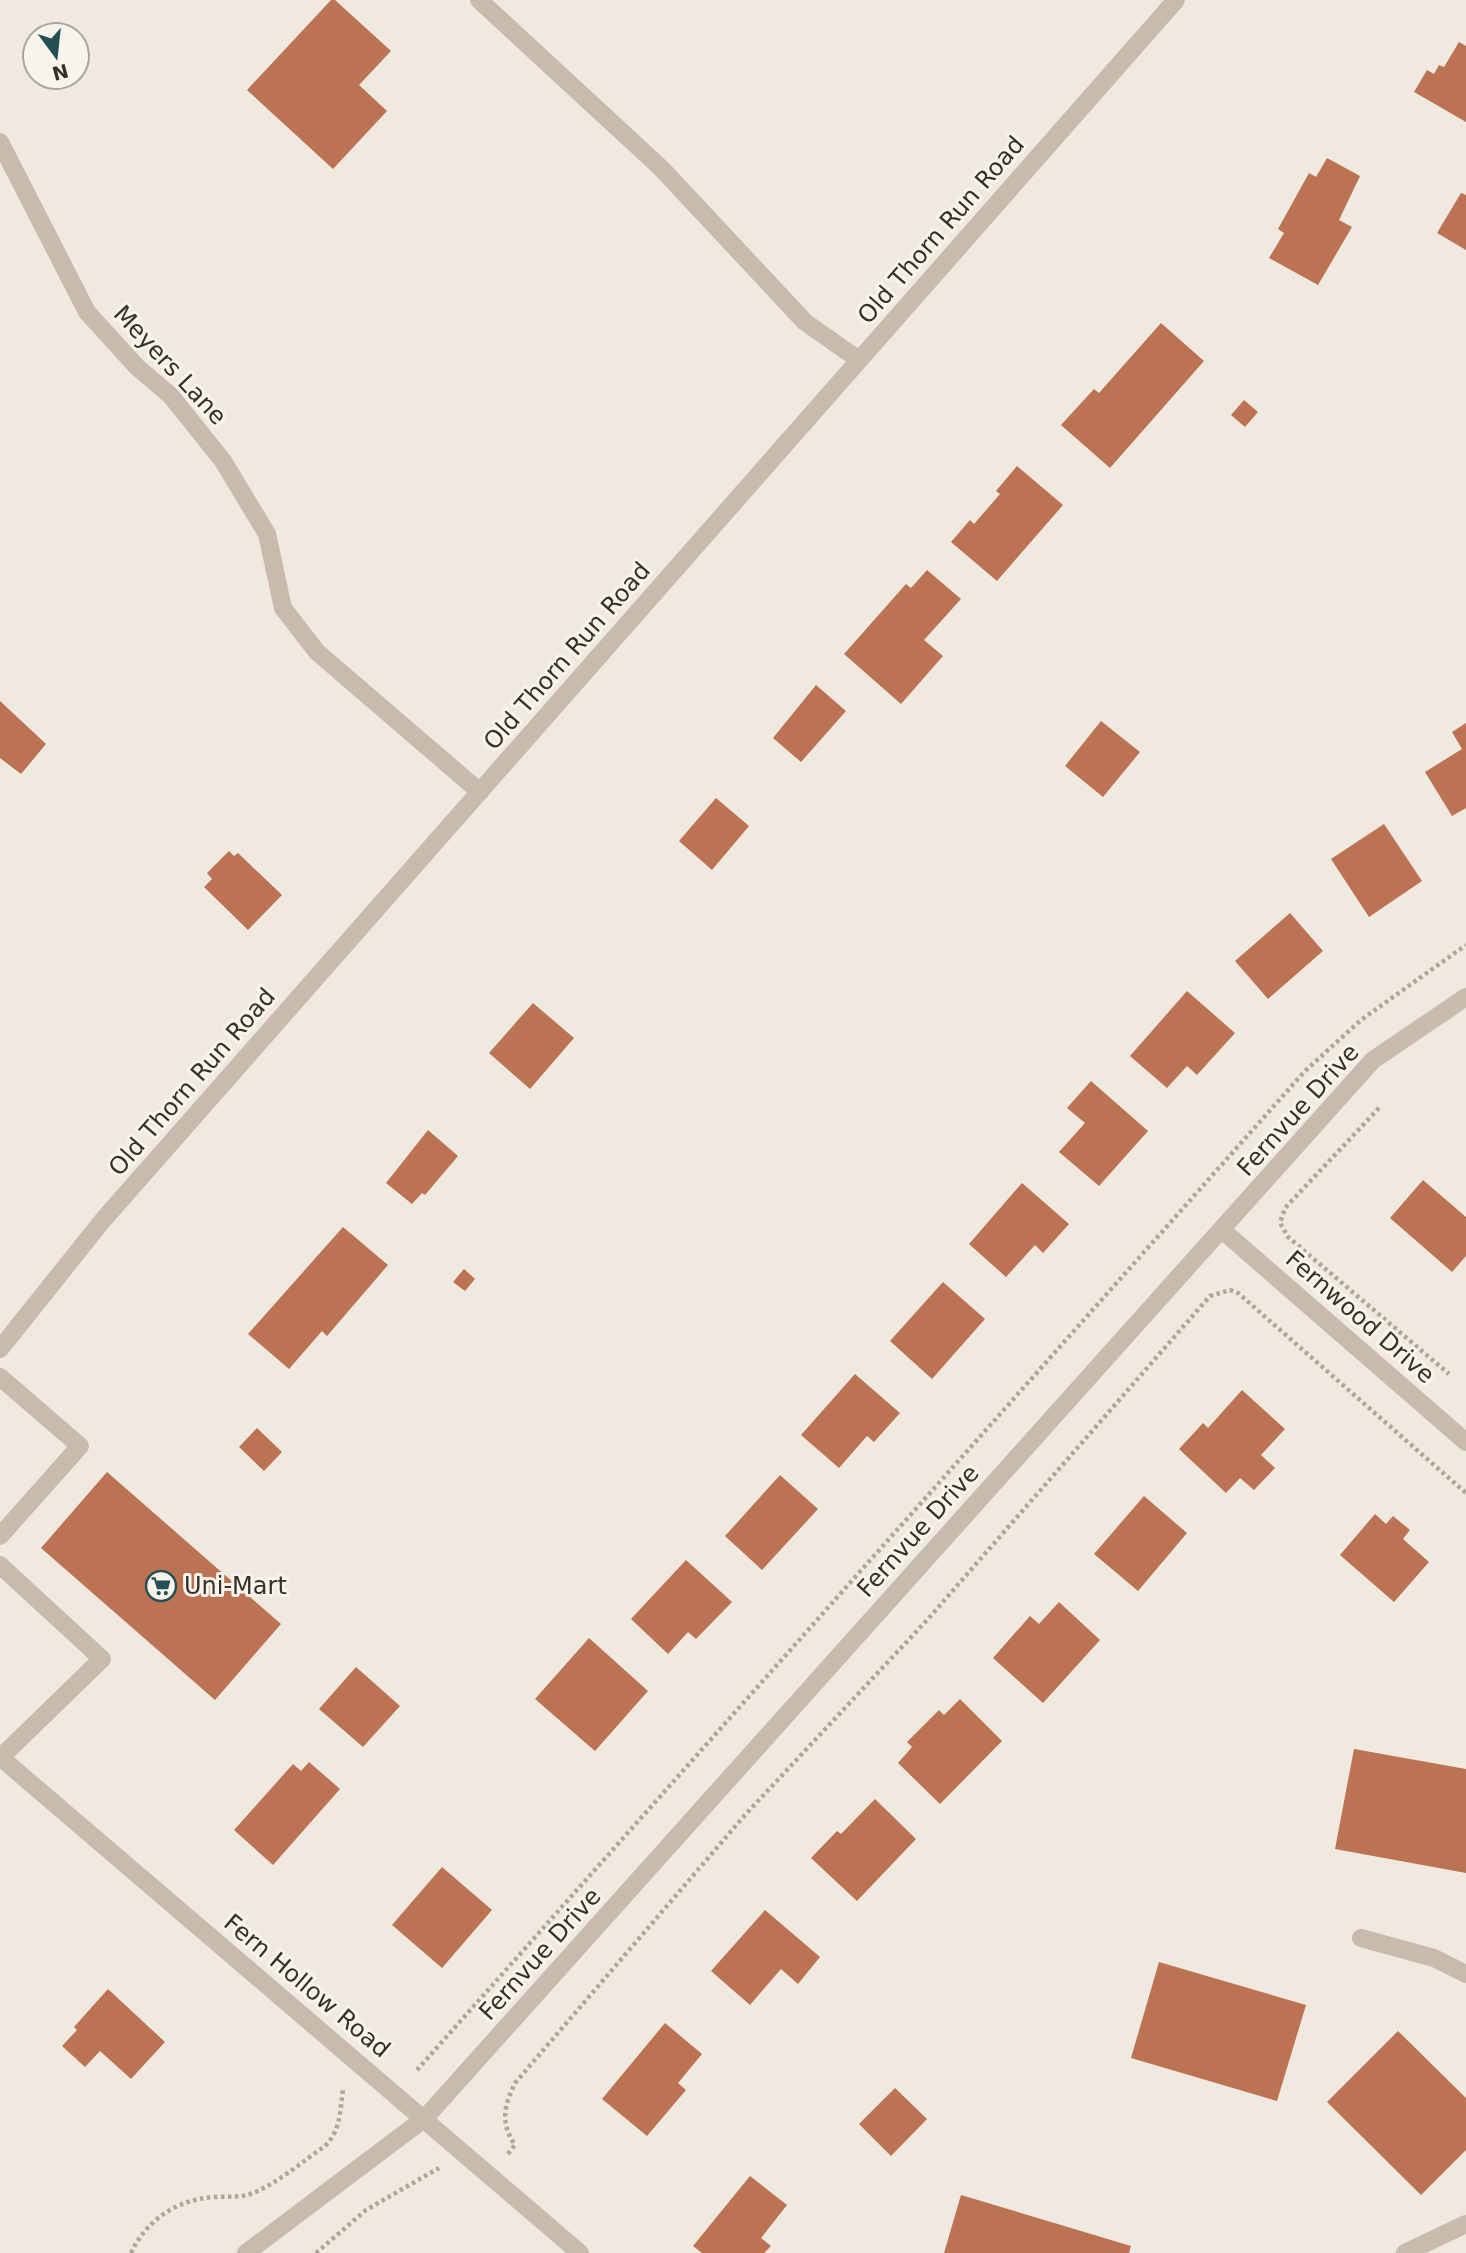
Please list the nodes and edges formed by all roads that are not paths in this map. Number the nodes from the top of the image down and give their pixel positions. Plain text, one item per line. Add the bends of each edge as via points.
1 (479, 0) edge
2 (1176, 0) edge
3 (0, 142) edge
4 (859, 360) junction
5 (480, 792) junction
6 (1466, 998) edge
7 (1222, 1230) junction
8 (0, 1349) edge
9 (0, 1377) edge
10 (1466, 1442) edge
11 (0, 1536) edge
12 (0, 1565) edge
13 (0, 1758) edge
14 (1361, 1938) dead end
15 (1466, 1973) edge
16 (425, 2118) junction
17 (1466, 2224) edge
18 (246, 2253) edge
19 (580, 2253) edge
20 (1405, 2253) edge

1 - 4 street via 661,168 806,322
2 - 4 street, Old Thorn Run Road
3 - 5 street, Meyers Lane via 87,312 137,367 171,396 223,460 267,534 283,608 317,652
4 - 5 street, Old Thorn Run Road
5 - 8 street, Old Thorn Run Road via 103,1220
6 - 7 street, Fernvue Drive via 1373,1060
7 - 10 street, Fernwood Drive
7 - 16 street, Fernvue Drive
9 - 11 street via 80,1446
12 - 13 street via 102,1659
13 - 16 street, Fern Hollow Road
14 - 15 street via 1434,1958
16 - 18 street, Fernvue Drive
16 - 19 street, Fern Hollow Road
17 - 20 street

